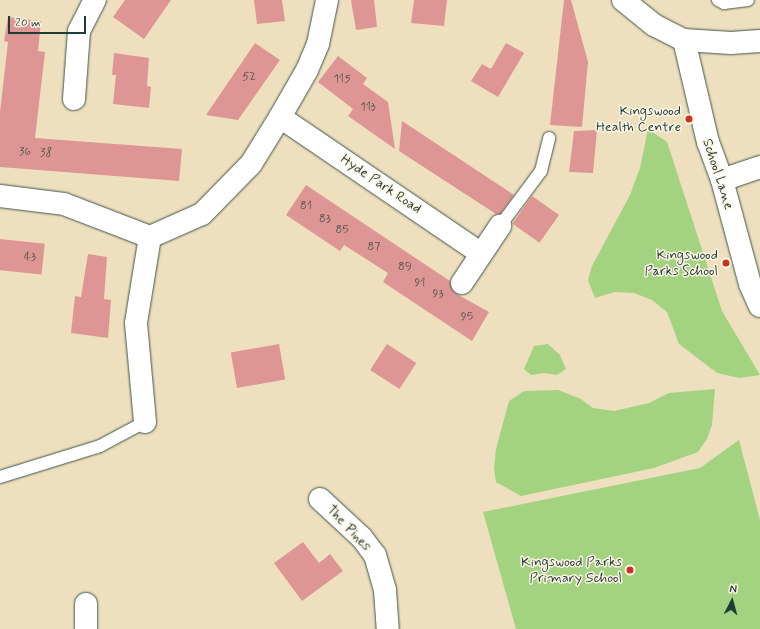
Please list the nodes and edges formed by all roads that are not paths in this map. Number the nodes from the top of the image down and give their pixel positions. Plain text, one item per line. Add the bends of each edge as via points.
1 (95, 0) edge
2 (327, 0) edge
3 (623, 0) edge
4 (718, 0) edge
5 (748, 0) edge
6 (684, 40) junction
7 (760, 41) edge
8 (74, 99) dead end
9 (280, 117) junction
10 (549, 138) dead end
11 (760, 167) edge
12 (722, 180) junction
13 (0, 196) edge
14 (500, 226) joint
15 (150, 237) junction
16 (480, 253) junction
17 (462, 284) dead end
18 (760, 306) edge
19 (145, 422) joint
20 (0, 477) edge
21 (320, 499) dead end
22 (86, 604) dead end
23 (86, 629) edge
24 (388, 629) edge

1 - 8 street via 79,31
2 - 9 street via 318,44 307,70
3 - 6 street via 654,24
4 - 5 lane via 724,3
6 - 7 street via 731,43
6 - 12 street, School Lane via 708,142
9 - 15 street via 251,164 202,214
9 - 16 street, Hyde Park Road
10 - 14 lane via 541,171
11 - 12 street
12 - 18 street, School Lane via 750,284
13 - 15 street via 64,204
14 - 16 street
15 - 19 street via 136,323
16 - 17 street
19 - 20 lane via 100,446
21 - 24 street, The Pines via 362,538 375,556 385,590
22 - 23 street

